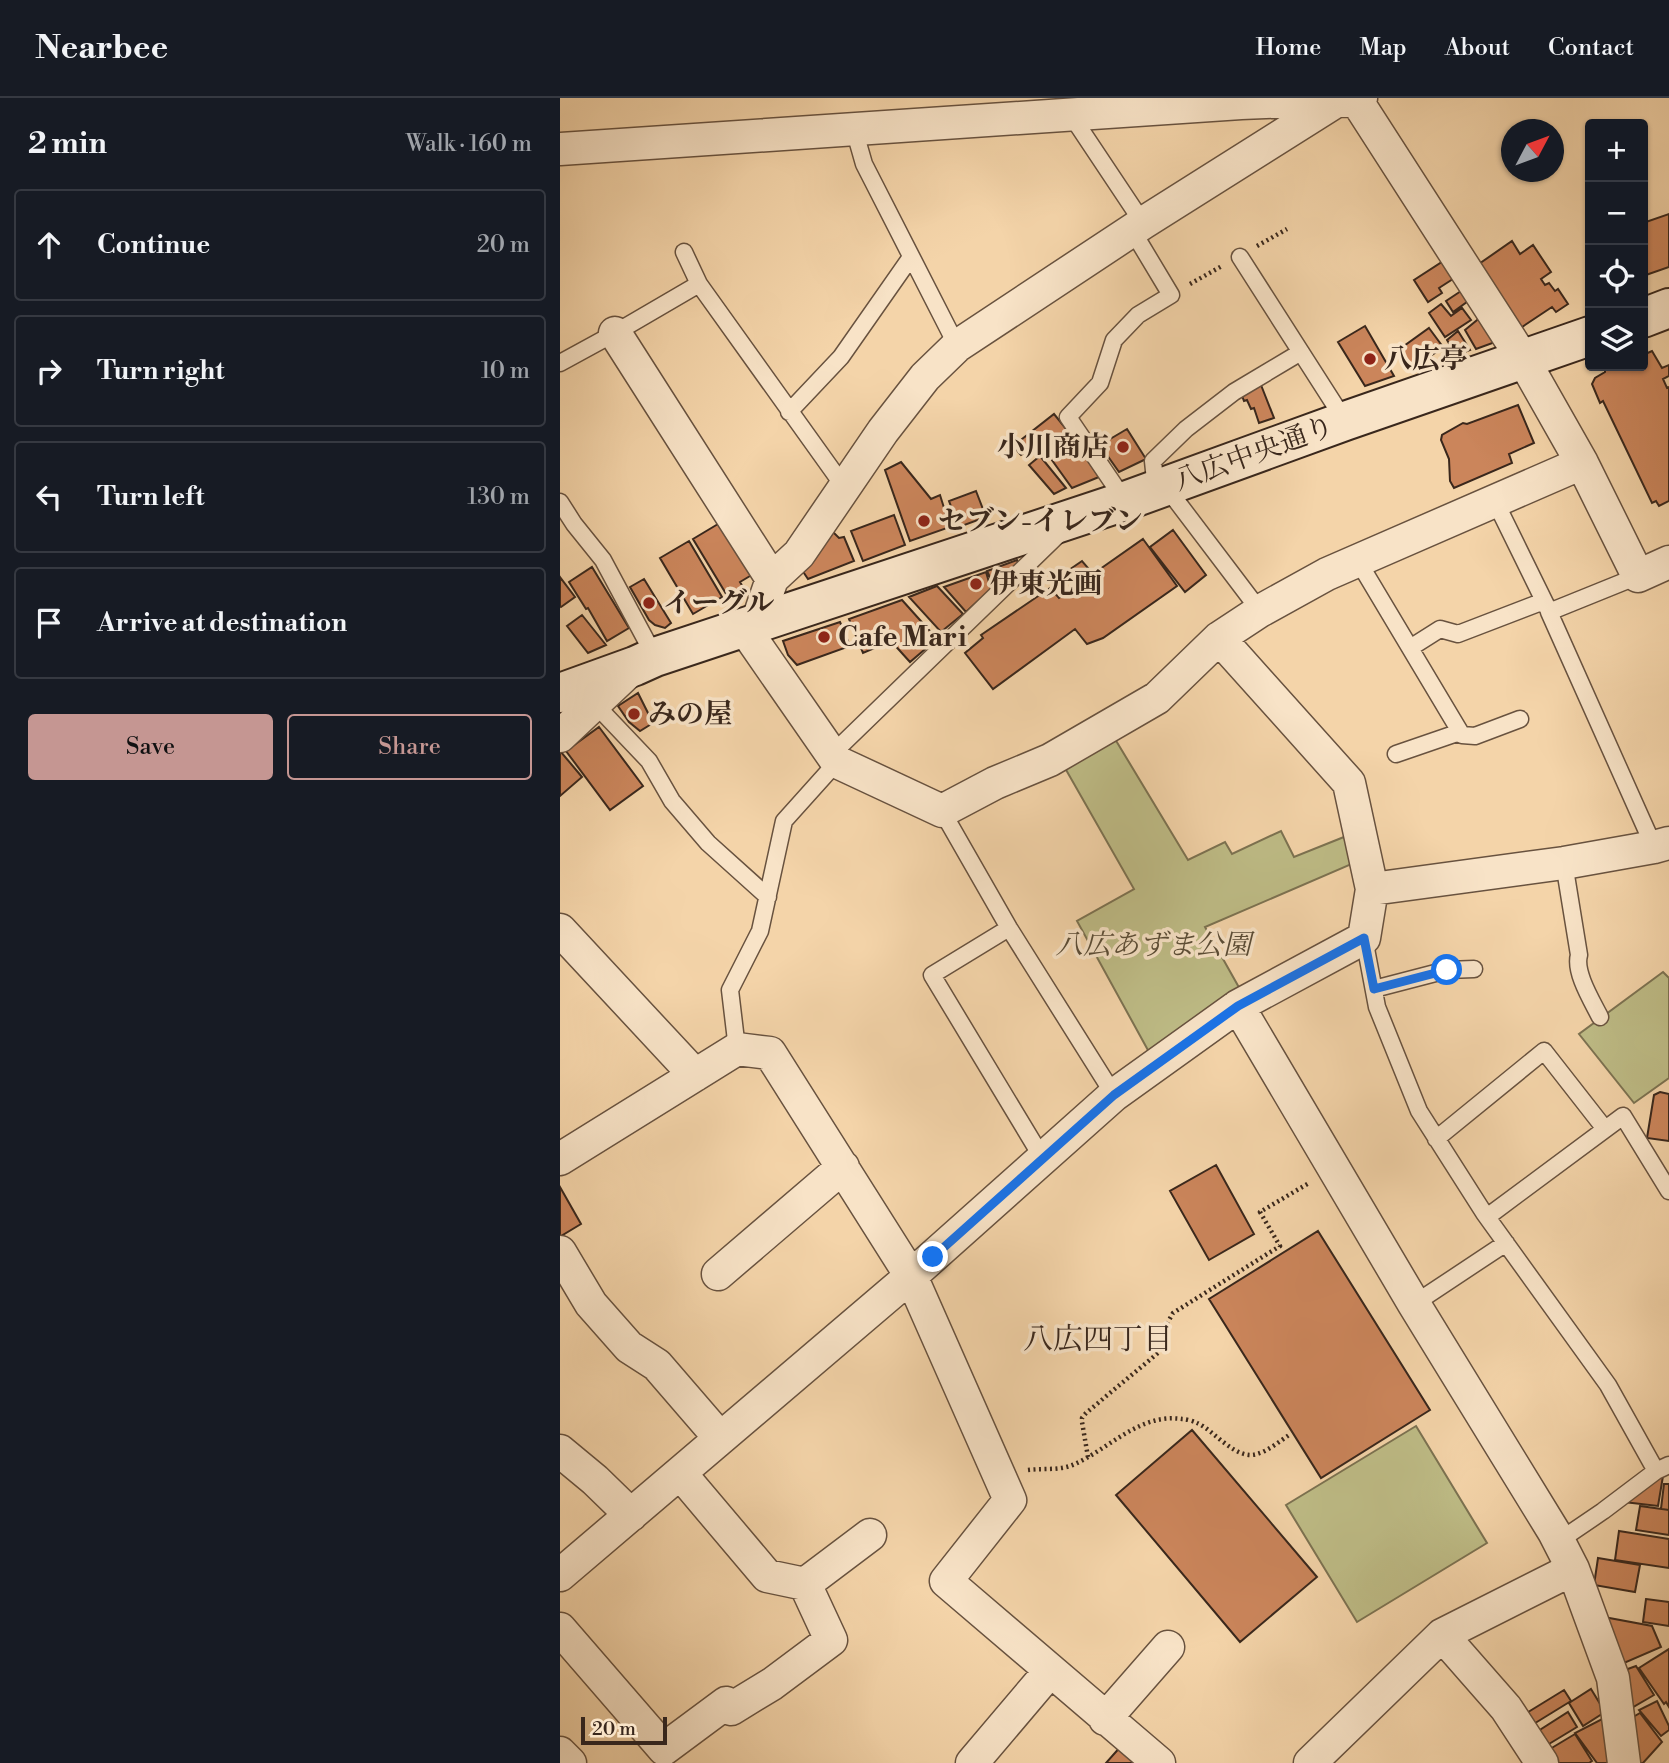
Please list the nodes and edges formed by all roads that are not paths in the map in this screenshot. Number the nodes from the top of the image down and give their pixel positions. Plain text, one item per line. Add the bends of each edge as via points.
1 (1352, 100) edge
2 (1071, 115) junction
3 (854, 130) junction
4 (560, 149) edge
5 (1137, 227) junction
6 (684, 252) dead end
7 (911, 257) junction
8 (1240, 257) dead end
9 (699, 284) junction
10 (1669, 309) edge
11 (1648, 316) edge
12 (615, 334) junction
13 (1585, 338) edge
14 (957, 346) junction
15 (1301, 352) junction
16 (1523, 359) junction
17 (560, 363) edge
18 (789, 412) junction
19 (1345, 421) junction
20 (1582, 463) junction
21 (845, 488) junction
22 (1149, 492) junction
23 (1495, 501) junction
24 (560, 502) edge
25 (1076, 518) junction
26 (1357, 561) junction
27 (1669, 562) edge
28 (1638, 576) junction
29 (772, 579) junction
30 (1546, 606) junction
31 (1260, 611) junction
32 (751, 625) junction
33 (1219, 638) junction
34 (1410, 648) junction
35 (645, 661) junction
36 (576, 694) edge
37 (1520, 719) dead end
38 (1460, 732) junction
39 (560, 736) edge
40 (1396, 754) dead end
41 (834, 758) junction
42 (942, 811) junction
43 (1662, 845) edge
44 (1564, 863) junction
45 (1372, 889) junction
46 (768, 897) junction
47 (1009, 928) junction
48 (560, 930) edge
49 (1364, 938) junction
50 (1474, 969) dead end
51 (1374, 989) junction
52 (1238, 1006) junction
53 (1600, 1017) dead end
54 (737, 1049) junction
55 (695, 1075) junction
56 (1114, 1095) junction
57 (1605, 1129) junction
58 (1436, 1139) junction
59 (560, 1158) edge
60 (1043, 1159) junction
61 (843, 1167) junction
62 (1669, 1191) edge
63 (1487, 1217) junction
64 (1506, 1243) junction
65 (560, 1252) edge
66 (718, 1274) dead end
67 (911, 1276) junction
68 (1414, 1304) junction
69 (720, 1438) junction
70 (560, 1451) edge
71 (1662, 1468) edge
72 (680, 1473) junction
73 (631, 1515) junction
74 (870, 1535) dead end
75 (1559, 1541) junction
76 (1573, 1569) junction
77 (560, 1575) edge
78 (805, 1584) junction
79 (560, 1629) edge
80 (1442, 1635) junction
81 (1168, 1647) dead end
82 (1050, 1671) junction
83 (1105, 1719) junction
84 (560, 1753) edge
85 (570, 1763) edge
86 (972, 1763) edge
87 (1159, 1763) edge
88 (1310, 1763) edge
89 (1542, 1763) edge
90 (1624, 1763) edge

1 - 2 street
1 - 5 street
1 - 16 street
2 - 3 street
2 - 5 lane
3 - 4 street
3 - 7 lane via 864,164
5 - 14 street
5 - 22 lane via 1171,295 1138,315 1114,340 1100,383 1068,417
6 - 9 lane
7 - 14 lane
7 - 18 lane via 841,356
8 - 15 lane
9 - 12 lane
9 - 18 lane
10 - 11 street
12 - 17 lane
12 - 29 street
13 - 16 street, 八広中央通り
14 - 21 street via 925,377
15 - 19 lane
15 - 22 lane via 1234,392 1186,429 1153,461
16 - 19 street, 八広中央通り
16 - 20 street
18 - 21 lane
19 - 22 street, 八広中央通り
20 - 23 street
20 - 28 street
21 - 29 street via 799,554
22 - 25 street, 八広中央通り
22 - 31 lane
23 - 26 street
23 - 30 lane
24 - 35 lane via 603,560
25 - 32 street, 八広中央通り
25 - 41 lane
26 - 31 street
26 - 34 lane
27 - 28 street
28 - 30 lane
29 - 32 street
30 - 34 lane via 1458,634 1440,629
30 - 43 lane
31 - 33 street
32 - 35 street, 八広中央通り
32 - 41 street
33 - 42 street via 1157,698 1050,760
33 - 45 street via 1349,783
34 - 38 lane
35 - 36 street, 八広中央通り
36 - 39 street
36 - 46 lane via 649,761 672,801 708,843
37 - 38 lane via 1475,736
38 - 40 lane
41 - 42 street
41 - 46 lane via 784,821
42 - 47 lane
43 - 44 street
44 - 45 street
44 - 53 lane via 1576,963
45 - 49 street
46 - 54 lane via 760,931 730,990
47 - 56 lane
47 - 60 lane via 932,975
48 - 55 street
49 - 51 lane
49 - 52 street
50 - 51 lane via 1447,970
51 - 58 lane via 1419,1111
52 - 56 street
52 - 68 street
54 - 55 street
54 - 61 street via 770,1053
55 - 59 street
56 - 60 street
57 - 58 lane via 1544,1051
57 - 62 lane via 1623,1116
57 - 63 lane
58 - 63 lane
60 - 67 street
61 - 66 street
61 - 67 street
63 - 64 lane
64 - 68 lane
64 - 71 lane
65 - 69 street via 591,1304 629,1347 657,1365
67 - 69 street
67 - 82 street via 1010,1500 946,1581
68 - 75 street
69 - 72 street
70 - 73 street
71 - 75 lane
72 - 73 street
72 - 78 street via 767,1576
73 - 77 street
74 - 78 street
75 - 76 street
76 - 80 street
76 - 90 street via 1613,1678
78 - 79 street via 831,1640 731,1709 726,1703 664,1749
80 - 88 street
80 - 89 street via 1506,1708
81 - 83 street
82 - 83 street
82 - 86 street
83 - 87 street
84 - 85 street

